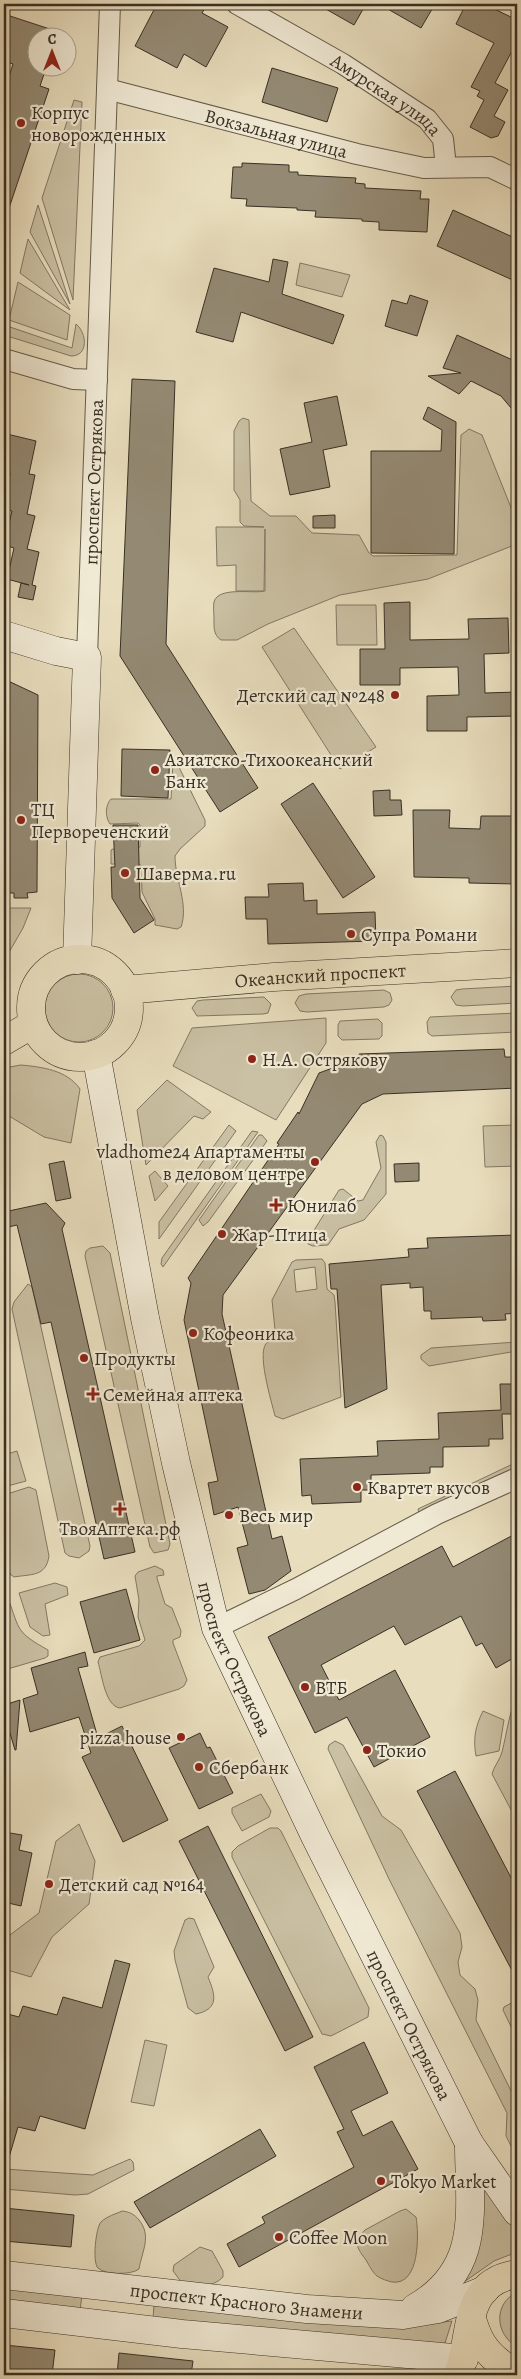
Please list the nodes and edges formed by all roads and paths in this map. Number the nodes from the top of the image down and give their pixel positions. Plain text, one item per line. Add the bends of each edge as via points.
1 (110, 4) edge
2 (237, 4) edge
3 (107, 89) junction
4 (446, 167) junction
5 (517, 180) edge
6 (4, 359) edge
7 (97, 380) junction
8 (4, 635) edge
9 (87, 657) junction
10 (77, 960) junction
11 (517, 963) edge
12 (126, 990) junction
13 (33, 1024) junction
14 (4, 1041) edge
15 (96, 1054) junction
16 (517, 1478) edge
17 (216, 1628) junction
18 (469, 2143) junction
19 (517, 2212) edge
20 (517, 2274) edge
21 (4, 2275) edge
22 (132, 2289) junction
23 (485, 2290) junction
24 (4, 2313) edge
25 (402, 2315) junction
26 (470, 2315) junction
27 (128, 2327) junction
28 (383, 2353) junction
29 (461, 2367) edge
30 (512, 2367) edge
31 (434, 2375) edge

1 - 3 street, проспект Острякова
2 - 4 street, Амурская улица via 343,64 427,119 443,139
3 - 4 street, Вокзальная улица via 357,154 424,168
3 - 7 street, проспект Острякова
4 - 5 street, Амурская улица via 490,167
6 - 7 street via 73,379
7 - 9 street, проспект Острякова
8 - 9 main road
9 - 10 main road, проспект Острякова
10 - 12 main road via 106,967
10 - 13 main road via 54,967 38,984 31,1006
11 - 12 main road, Океанский проспект via 274,977
12 - 15 main road via 129,1010 124,1029 114,1044
13 - 14 main road
13 - 15 main road via 44,1042 61,1054 82,1057
15 - 17 main road, проспект Острякова via 147,1328
16 - 17 street via 436,1514
17 - 18 main road, проспект Острякова
18 - 19 main road, проспект Острякова
18 - 25 main road via 470,2232 465,2252 454,2274 437,2293
20 - 23 main road via 498,2280
21 - 22 main road, проспект Красного Знамени
22 - 25 main road, проспект Красного Знамени via 307,2309
22 - 27 main road
23 - 25 main road, проспект Красного Знамени via 438,2309
23 - 26 main road
24 - 27 main road, проспект Красного Знамени
26 - 29 main road
26 - 30 main road via 482,2347 491,2357
27 - 28 main road, проспект Красного Знамени
28 - 29 main road, проспект Красного Знамени
28 - 31 main road, проспект Красного Знамени
29 - 30 main road

